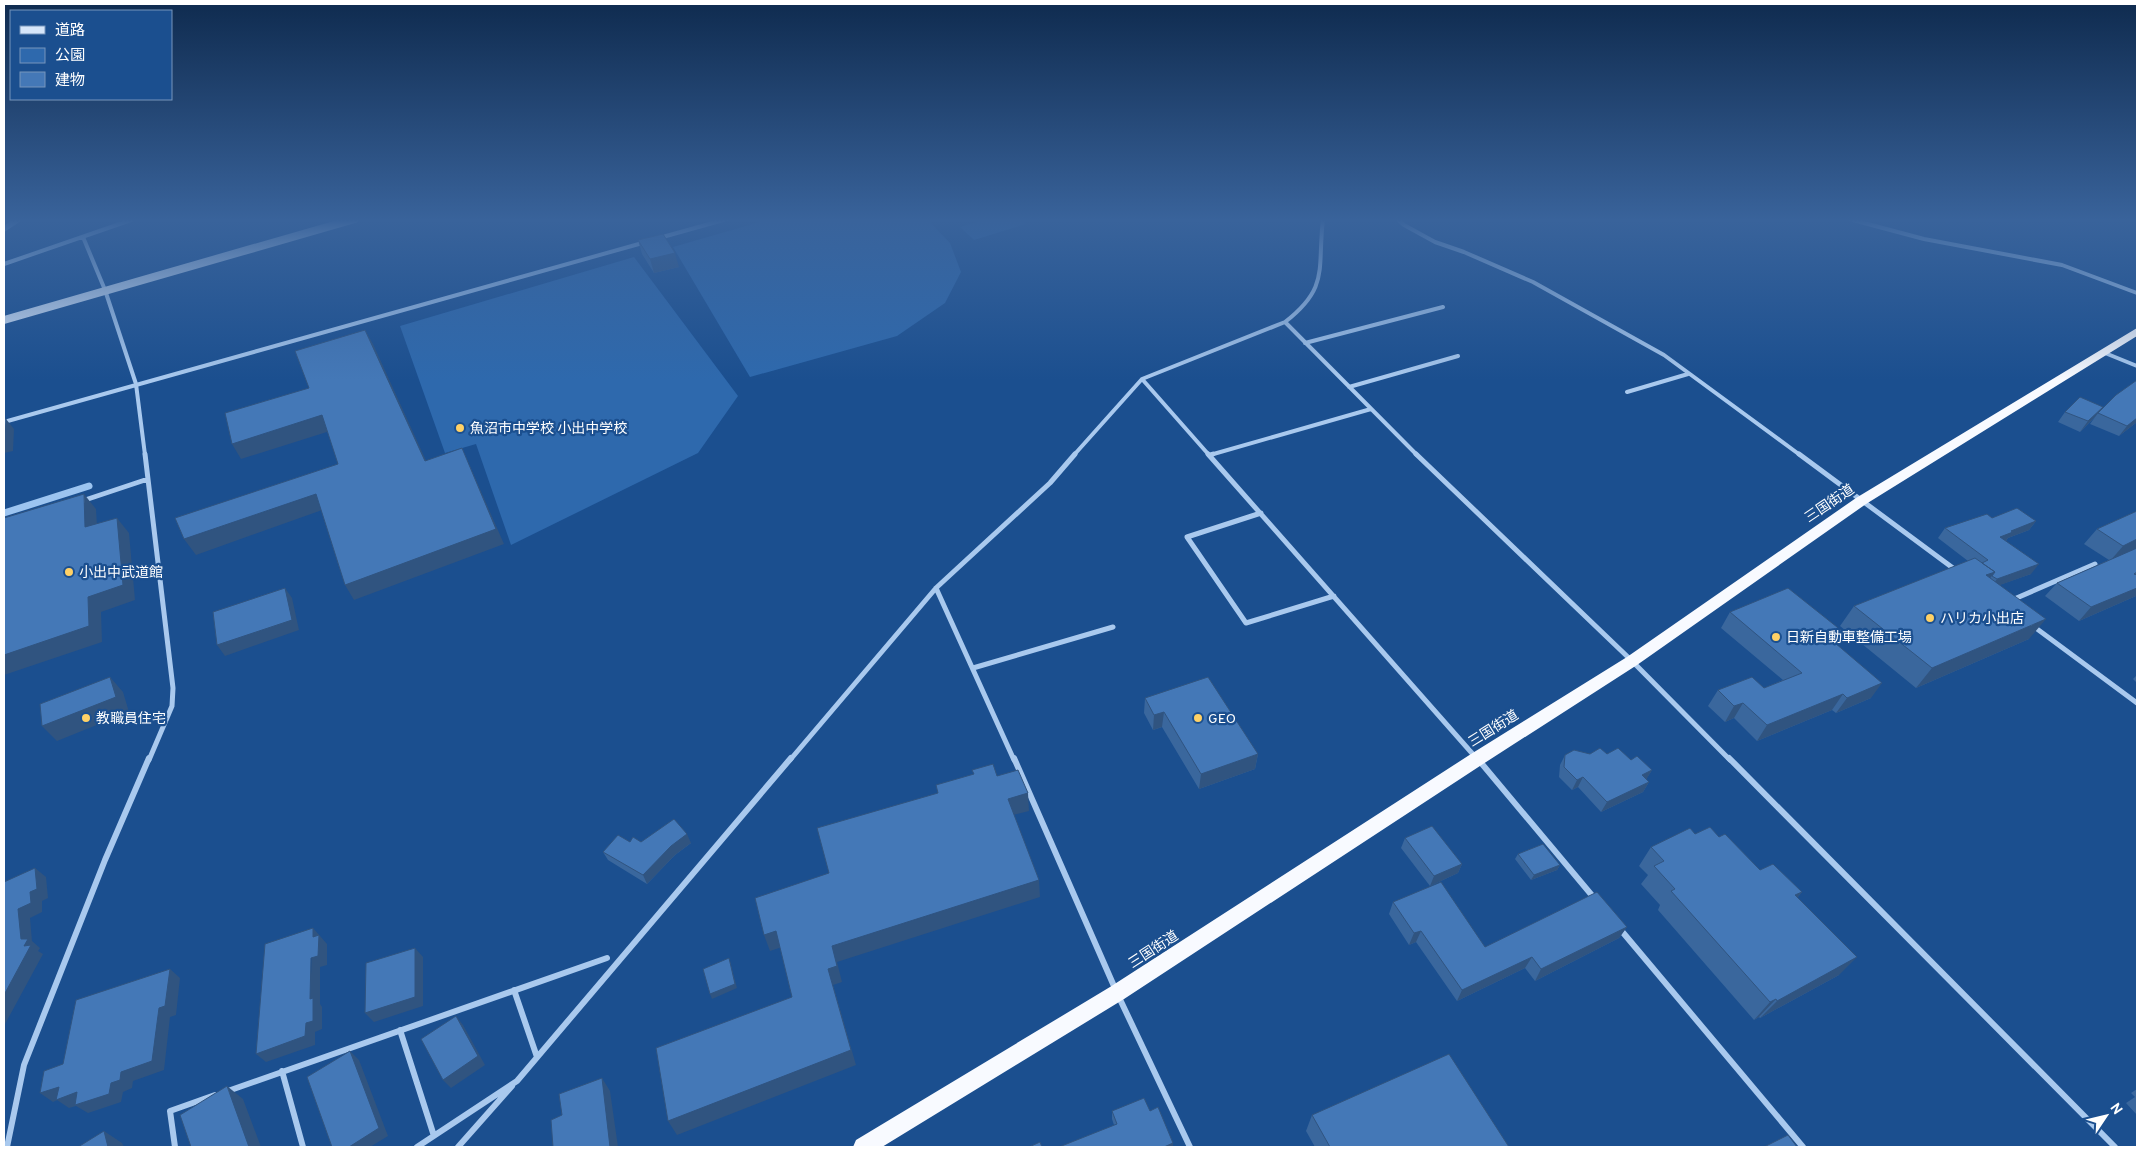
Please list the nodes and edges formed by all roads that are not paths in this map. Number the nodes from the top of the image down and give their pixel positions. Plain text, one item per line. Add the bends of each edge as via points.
1 (98, 273) edge
2 (166, 273) edge
3 (535, 273) edge
4 (1321, 273) edge
5 (1510, 273) edge
6 (2088, 273) edge
7 (105, 290) junction
8 (2137, 293) edge
9 (1443, 306) dead end
10 (4, 320) edge
11 (1285, 322) junction
12 (2137, 331) edge
13 (1305, 343) junction
14 (2105, 353) junction
15 (1458, 356) dead end
16 (2137, 366) edge
17 (1688, 374) junction
18 (1142, 379) junction
19 (136, 384) junction
20 (1349, 387) junction
21 (1627, 392) dead end
22 (1371, 409) junction
23 (4, 422) edge
24 (1210, 455) junction
25 (148, 479) junction
26 (1861, 501) junction
27 (76, 503) edge
28 (1261, 513) junction
29 (2096, 564) edge
30 (1963, 575) edge
31 (936, 588) junction
32 (1334, 596) junction
33 (2002, 604) edge
34 (2026, 621) edge
35 (1112, 627) dead end
36 (1632, 661) junction
37 (973, 668) junction
38 (2137, 702) edge
39 (1477, 759) junction
40 (1598, 904) edge
41 (1618, 926) edge
42 (607, 958) dead end
43 (514, 990) junction
44 (1117, 993) junction
45 (400, 1030) junction
46 (537, 1057) junction
47 (282, 1072) junction
48 (517, 1081) junction
49 (434, 1136) junction
50 (7, 1147) edge
51 (175, 1147) edge
52 (303, 1147) edge
53 (417, 1147) edge
54 (458, 1147) edge
55 (863, 1147) edge
56 (1190, 1147) edge
57 (1803, 1147) edge
58 (2115, 1147) edge

1 - 7 street
2 - 7 main road
3 - 19 street
4 - 11 street via 1312,296 1300,312
5 - 17 street via 1664,355
6 - 8 street
7 - 10 main road
7 - 19 street
9 - 13 street
11 - 13 street
11 - 18 street
12 - 14 highway, 三国街道
13 - 20 street
14 - 16 street
14 - 26 highway, 三国街道
15 - 20 street
17 - 21 street
17 - 26 street
18 - 24 street
18 - 31 street via 1050,483
19 - 23 street
19 - 25 street
20 - 22 street
22 - 24 street
22 - 36 street via 1448,487
24 - 28 street
25 - 27 street
25 - 50 street via 173,688 172,706 105,860 24,1065
26 - 30 street
26 - 36 highway, 三国街道
28 - 32 street
28 - 32 street via 1187,537 1246,623
29 - 33 street
31 - 37 street
31 - 46 street
32 - 39 street
34 - 38 street
35 - 37 street
36 - 39 highway, 三国街道
36 - 58 street
37 - 44 street
39 - 40 street
39 - 44 highway, 三国街道
41 - 57 street
42 - 43 street
43 - 45 street
43 - 46 street
44 - 55 highway, 三国街道
44 - 56 street
45 - 47 street
45 - 49 street
46 - 48 street
47 - 51 street via 170,1111
47 - 52 street
48 - 49 street
48 - 54 street
49 - 53 street

